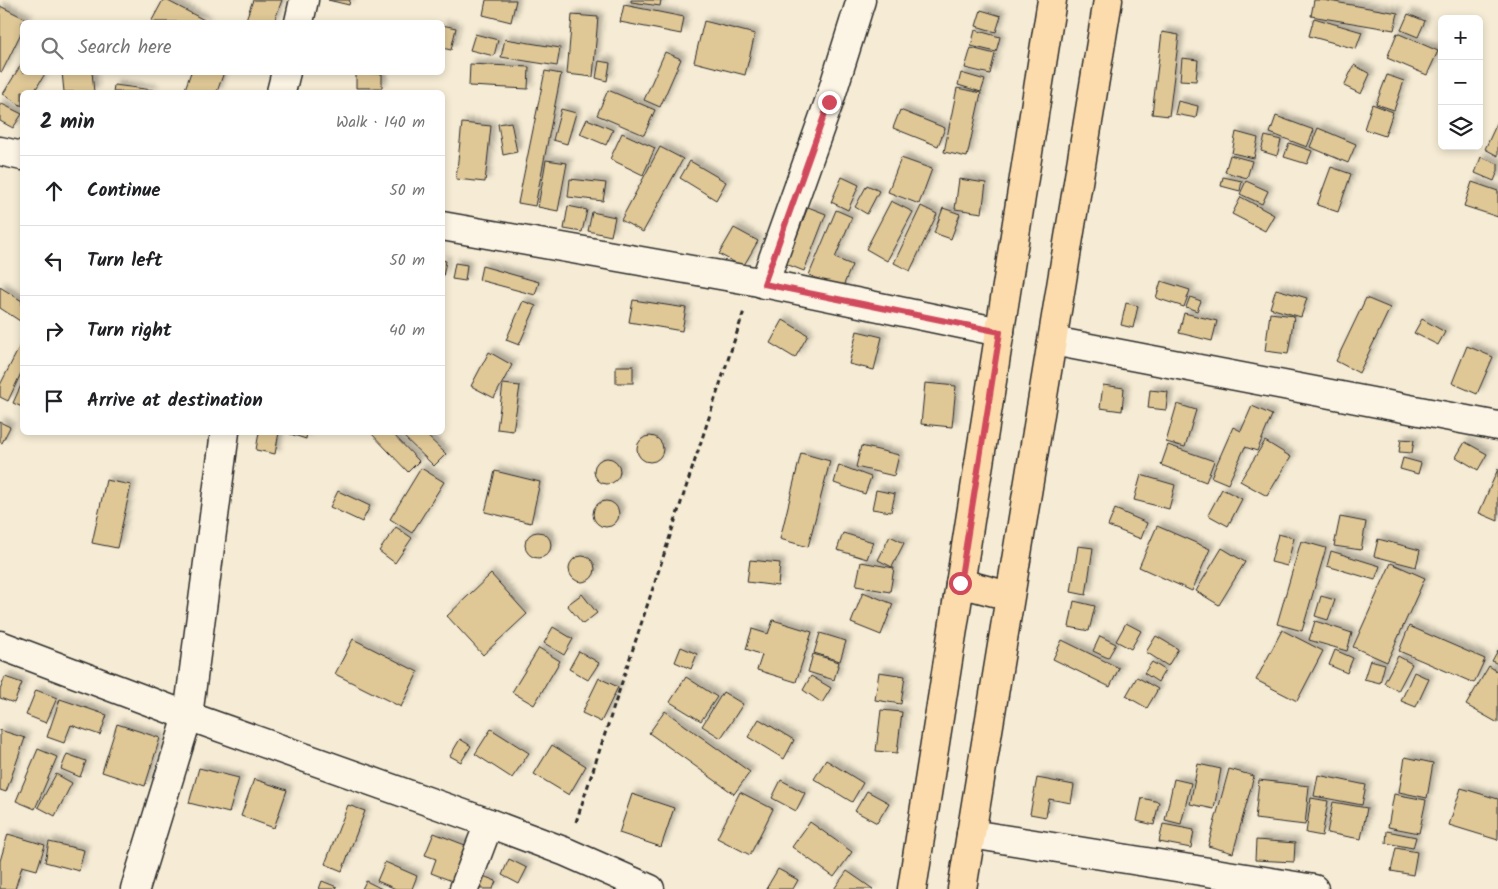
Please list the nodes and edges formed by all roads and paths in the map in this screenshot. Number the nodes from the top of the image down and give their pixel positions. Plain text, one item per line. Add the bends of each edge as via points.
1 (304, 0) edge
2 (861, 0) edge
3 (1052, 0) edge
4 (1108, 0) edge
5 (299, 20) edge
6 (285, 75) edge
7 (282, 90) edge
8 (0, 151) edge
9 (20, 156) edge
10 (445, 227) edge
11 (758, 283) junction
12 (1000, 332) junction
13 (1053, 341) junction
14 (1498, 426) edge
15 (225, 435) edge
16 (960, 583) junction
17 (1009, 596) junction
18 (0, 645) edge
19 (188, 716) junction
20 (489, 823) junction
21 (971, 834) junction
22 (566, 852) junction
23 (135, 889) edge
24 (464, 889) edge
25 (650, 889) edge
26 (912, 889) edge
27 (962, 889) edge
28 (1314, 889) edge

1 - 5 street
2 - 11 street via 829,102
3 - 12 main road
4 - 13 main road
6 - 7 street
8 - 9 street
10 - 11 street
11 - 12 street
11 - 22 path
12 - 16 main road
13 - 14 street
13 - 17 main road
15 - 19 street
16 - 17 main road
16 - 26 main road
17 - 21 main road
18 - 19 street
19 - 20 street
19 - 23 street
20 - 22 street
20 - 24 street
21 - 27 main road
21 - 28 street
22 - 25 street

